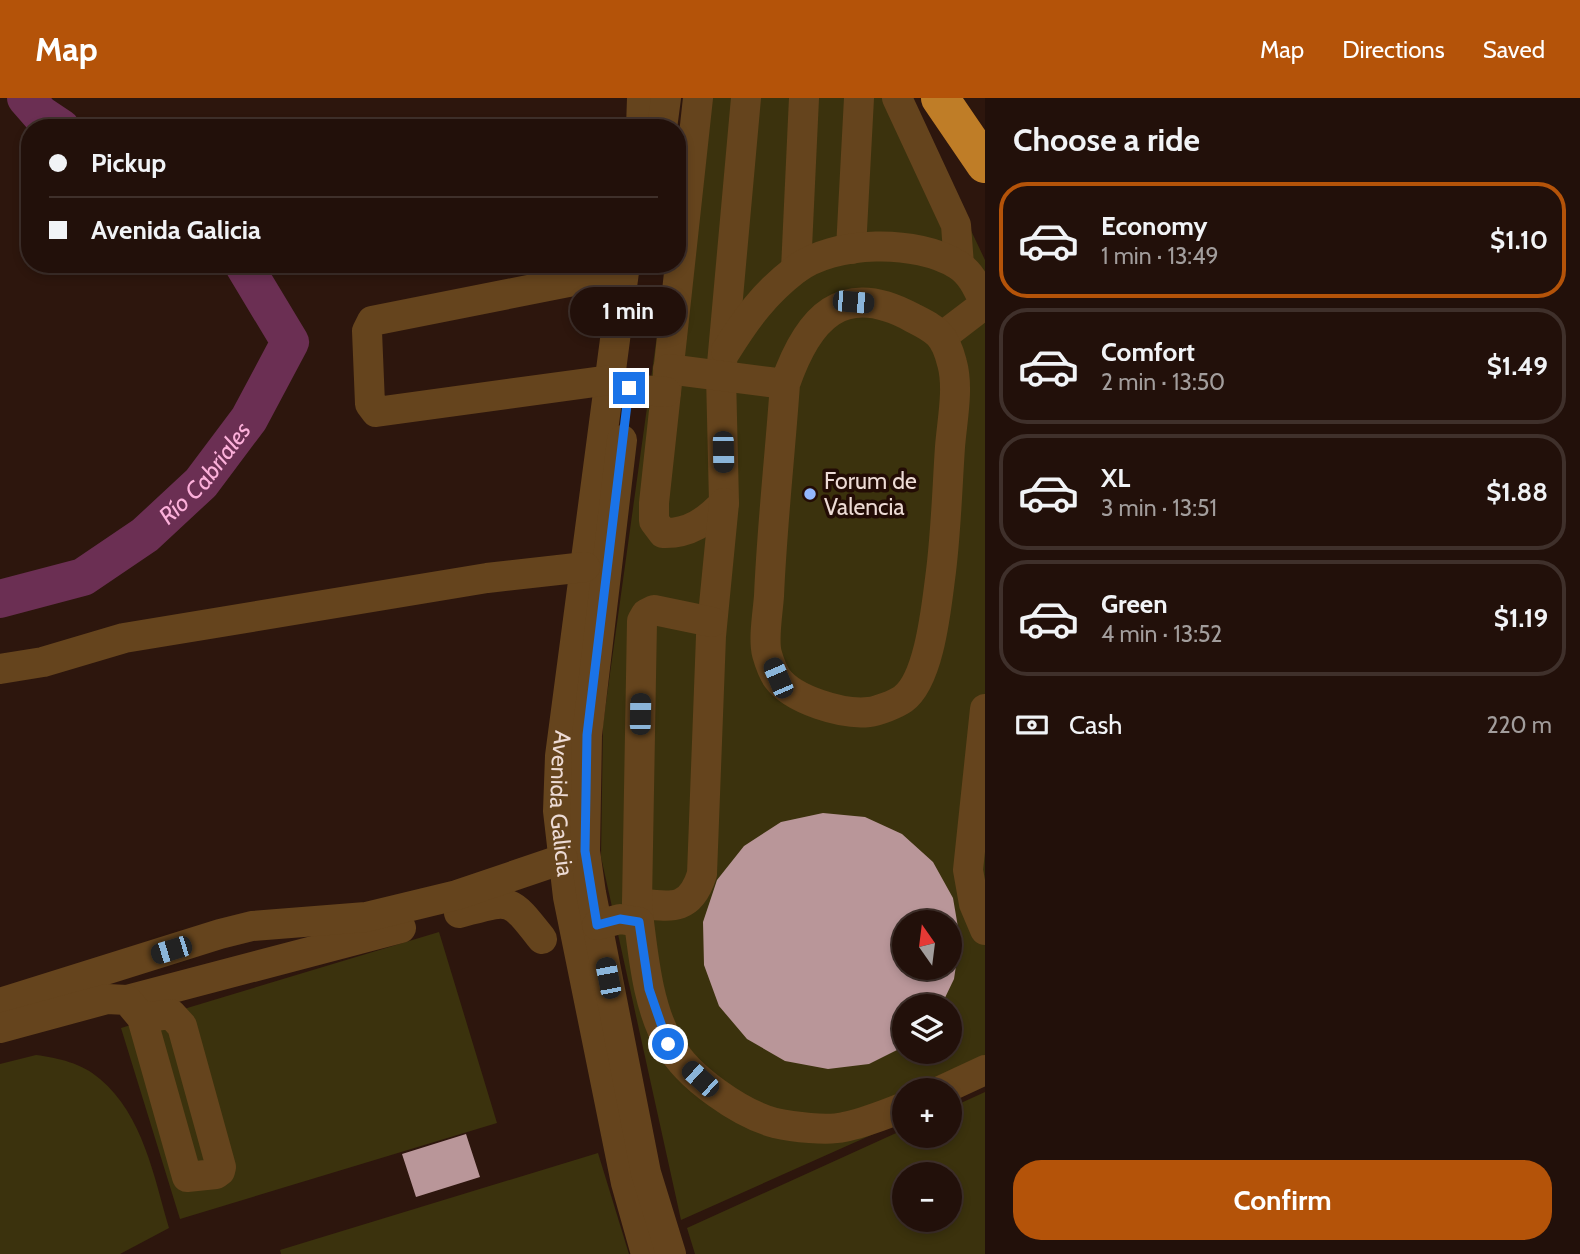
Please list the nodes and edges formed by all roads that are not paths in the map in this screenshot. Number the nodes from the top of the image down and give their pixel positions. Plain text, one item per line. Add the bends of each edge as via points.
1 (642, 98) edge
2 (666, 98) edge
3 (698, 98) edge
4 (746, 98) edge
5 (804, 98) edge
6 (859, 98) edge
7 (897, 98) edge
8 (940, 98) edge
9 (957, 98) edge
10 (641, 119) edge
11 (663, 119) edge
12 (985, 155) edge
13 (985, 164) edge
14 (686, 208) edge
15 (851, 249) junction
16 (959, 265) junction
17 (796, 269) junction
18 (598, 273) edge
19 (630, 273) edge
20 (679, 273) edge
21 (943, 336) junction
22 (722, 365) junction
23 (667, 381) junction
24 (619, 384) junction
25 (785, 384) junction
26 (724, 503) junction
27 (585, 567) junction
28 (712, 622) junction
29 (0, 669) edge
30 (984, 724) edge
31 (981, 779) edge
32 (563, 859) junction
33 (638, 912) junction
34 (597, 925) junction
35 (985, 930) edge
36 (542, 939) dead end
37 (0, 1003) edge
38 (134, 1009) junction
39 (0, 1028) edge
40 (985, 1070) edge
41 (962, 1081) edge
42 (892, 1112) edge
43 (623, 1114) junction
44 (646, 1254) edge
45 (671, 1254) edge

1 - 10 street
2 - 11 street
3 - 14 street
4 - 22 street
5 - 17 street
6 - 15 street
7 - 16 street via 956,225
8 - 13 highway
9 - 12 highway
15 - 16 street via 921,249
15 - 17 street
16 - 21 street via 975,282 985,304
17 - 22 street via 752,310
18 - 24 street via 372,321 367,331 369,404 376,412
19 - 24 street, Avenida Galicia
20 - 23 street
21 - 25 street via 884,304 853,302 825,316 809,332
21 - 25 street via 953,365 954,396 940,578 928,648 919,679 904,699 870,712 820,705 798,696 778,678 766,652
22 - 23 street
22 - 25 street
22 - 26 street
23 - 24 street
23 - 26 street via 654,521 663,533 678,534 710,518
24 - 27 street, Avenida Galicia
24 - 34 street, Avenida Galicia via 587,735 585,851
26 - 28 street
27 - 29 street via 487,578 124,638 43,662
27 - 32 street, Avenida Galicia via 560,756 558,811
28 - 33 street via 702,874 684,903
28 - 33 street via 654,610 642,621
30 - 31 street
31 - 35 street via 968,870
32 - 37 street via 457,895 366,917 252,926 220,934
32 - 43 street, Avenida Galicia via 568,897
33 - 34 street
33 - 42 street via 649,989 668,1044 680,1061 721,1095 775,1123 805,1127 842,1128
34 - 43 street, Avenida Galicia
36 - 38 street via 519,910 498,903
38 - 38 street via 187,1177 216,1174 221,1167 182,1026 171,1014
38 - 39 street via 107,999
40 - 41 street
43 - 44 street, Avenida Galicia via 625,1183
43 - 45 street, Avenida Galicia

